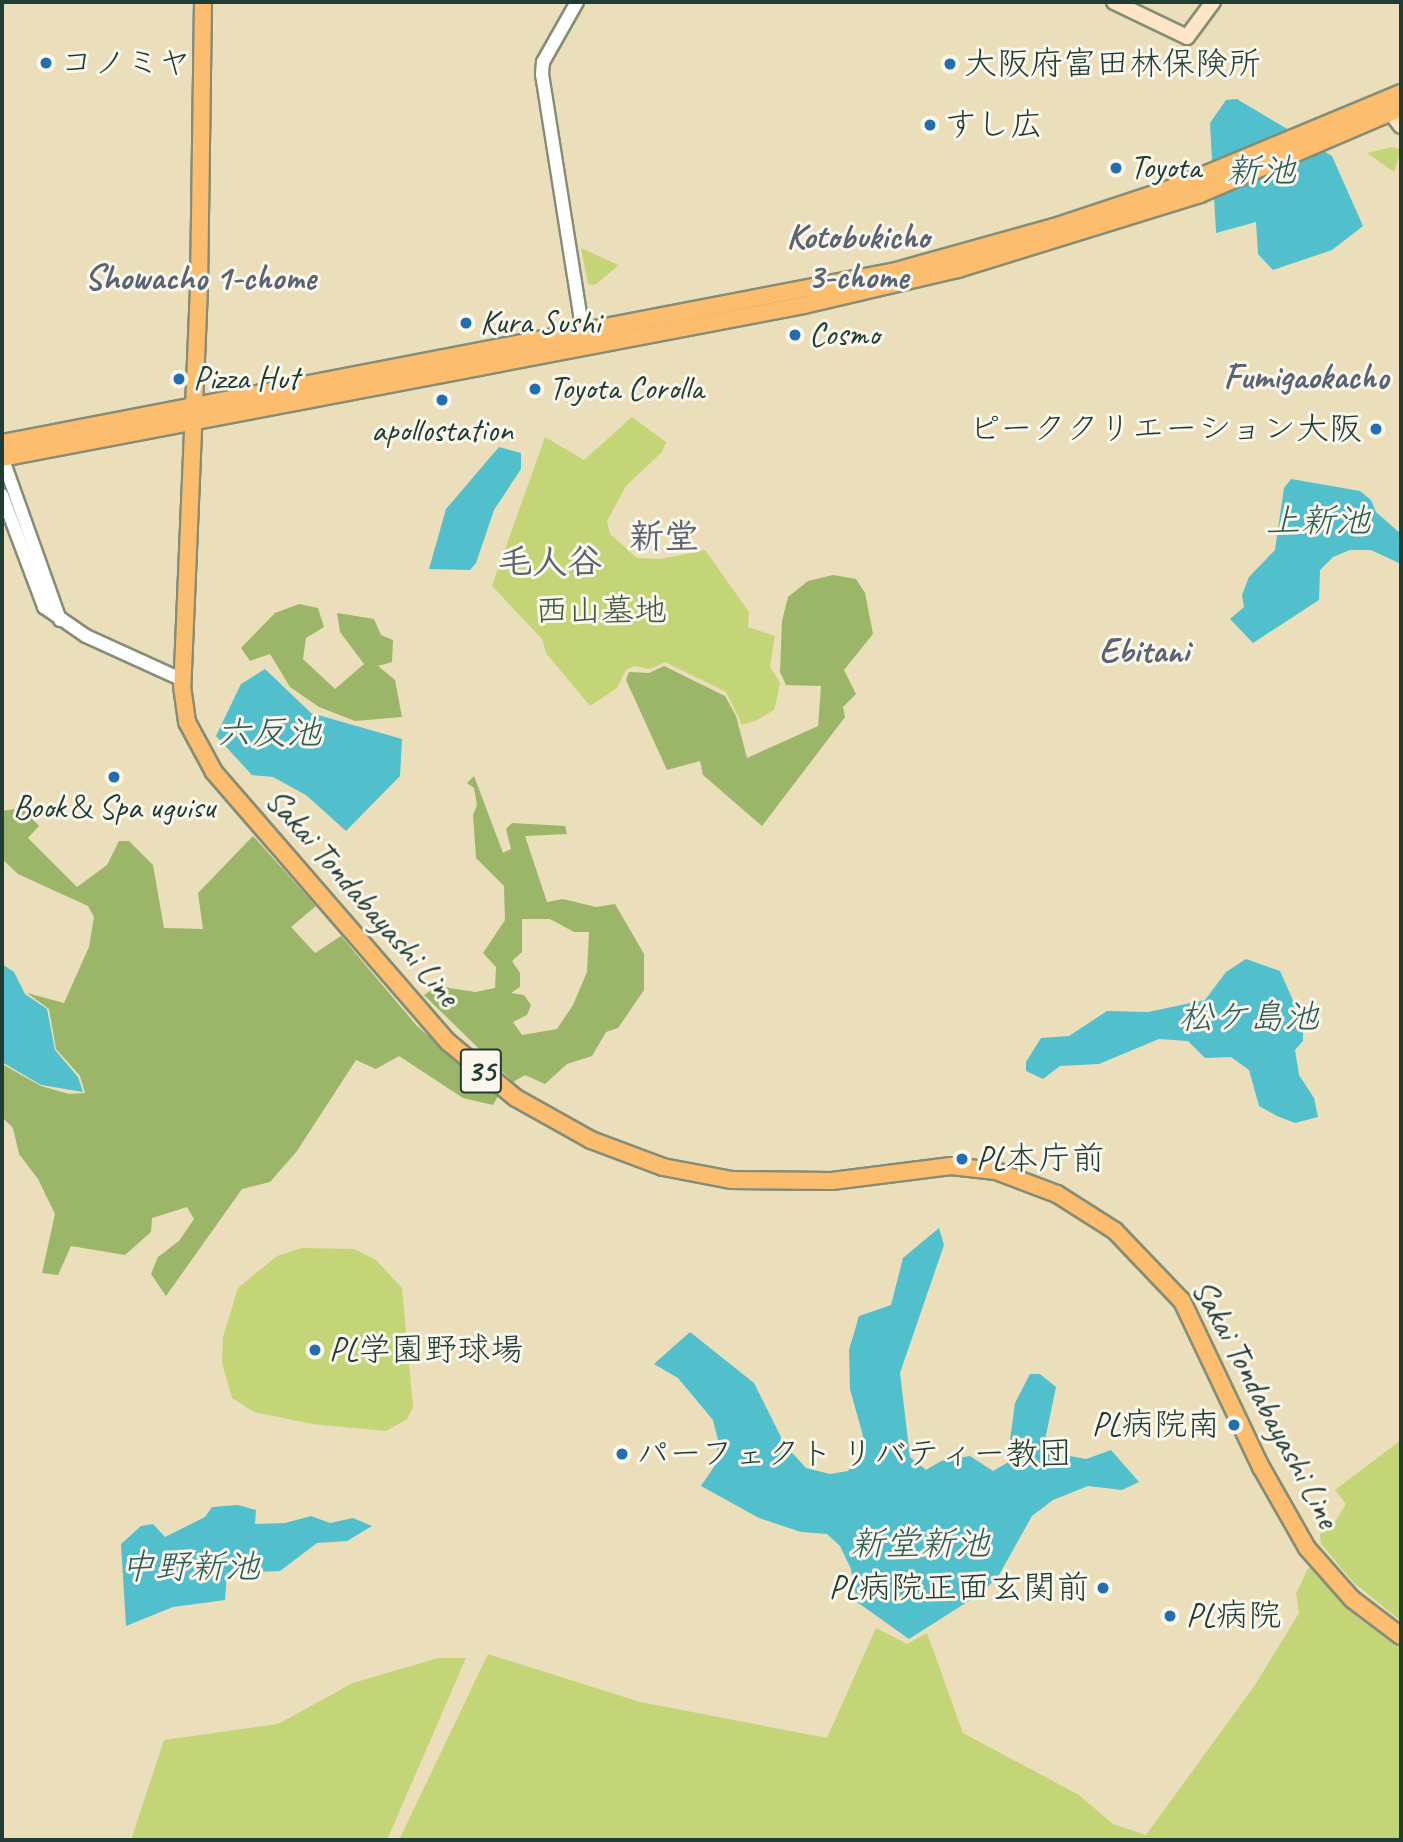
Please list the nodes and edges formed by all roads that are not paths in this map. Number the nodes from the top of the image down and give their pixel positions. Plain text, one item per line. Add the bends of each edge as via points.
1 (203, 2) edge
2 (577, 2) edge
3 (1114, 2) edge
4 (1213, 2) edge
5 (1401, 93) edge
6 (1391, 108) edge
7 (1401, 126) edge
8 (1298, 146) junction
9 (584, 339) junction
10 (196, 413) junction
11 (2, 443) edge
12 (2, 458) edge
13 (2, 495) edge
14 (4, 512) edge
15 (60, 621) junction
16 (183, 680) junction
17 (1401, 1636) edge

1 - 10 main road, Sakai Tondabayashi Line / 35
2 - 9 street via 543,62 542,74
3 - 4 main road via 1187,37
5 - 6 main road
6 - 7 main road
6 - 8 main road
8 - 9 main road via 1054,227 896,271
8 - 9 main road via 1200,194 1055,242 903,283
9 - 10 main road
10 - 11 main road
10 - 12 main road
10 - 16 main road, Sakai Tondabayashi Line / 35
12 - 15 street
13 - 14 street
14 - 15 street via 38,599
15 - 16 street
16 - 17 main road, Sakai Tondabayashi Line / 35 via 187,722 214,772 448,1042 549,1118 630,1156 731,1180 832,1181 951,1166 996,1171 1057,1194 1115,1231 1182,1301 1261,1468 1307,1548 1352,1599

